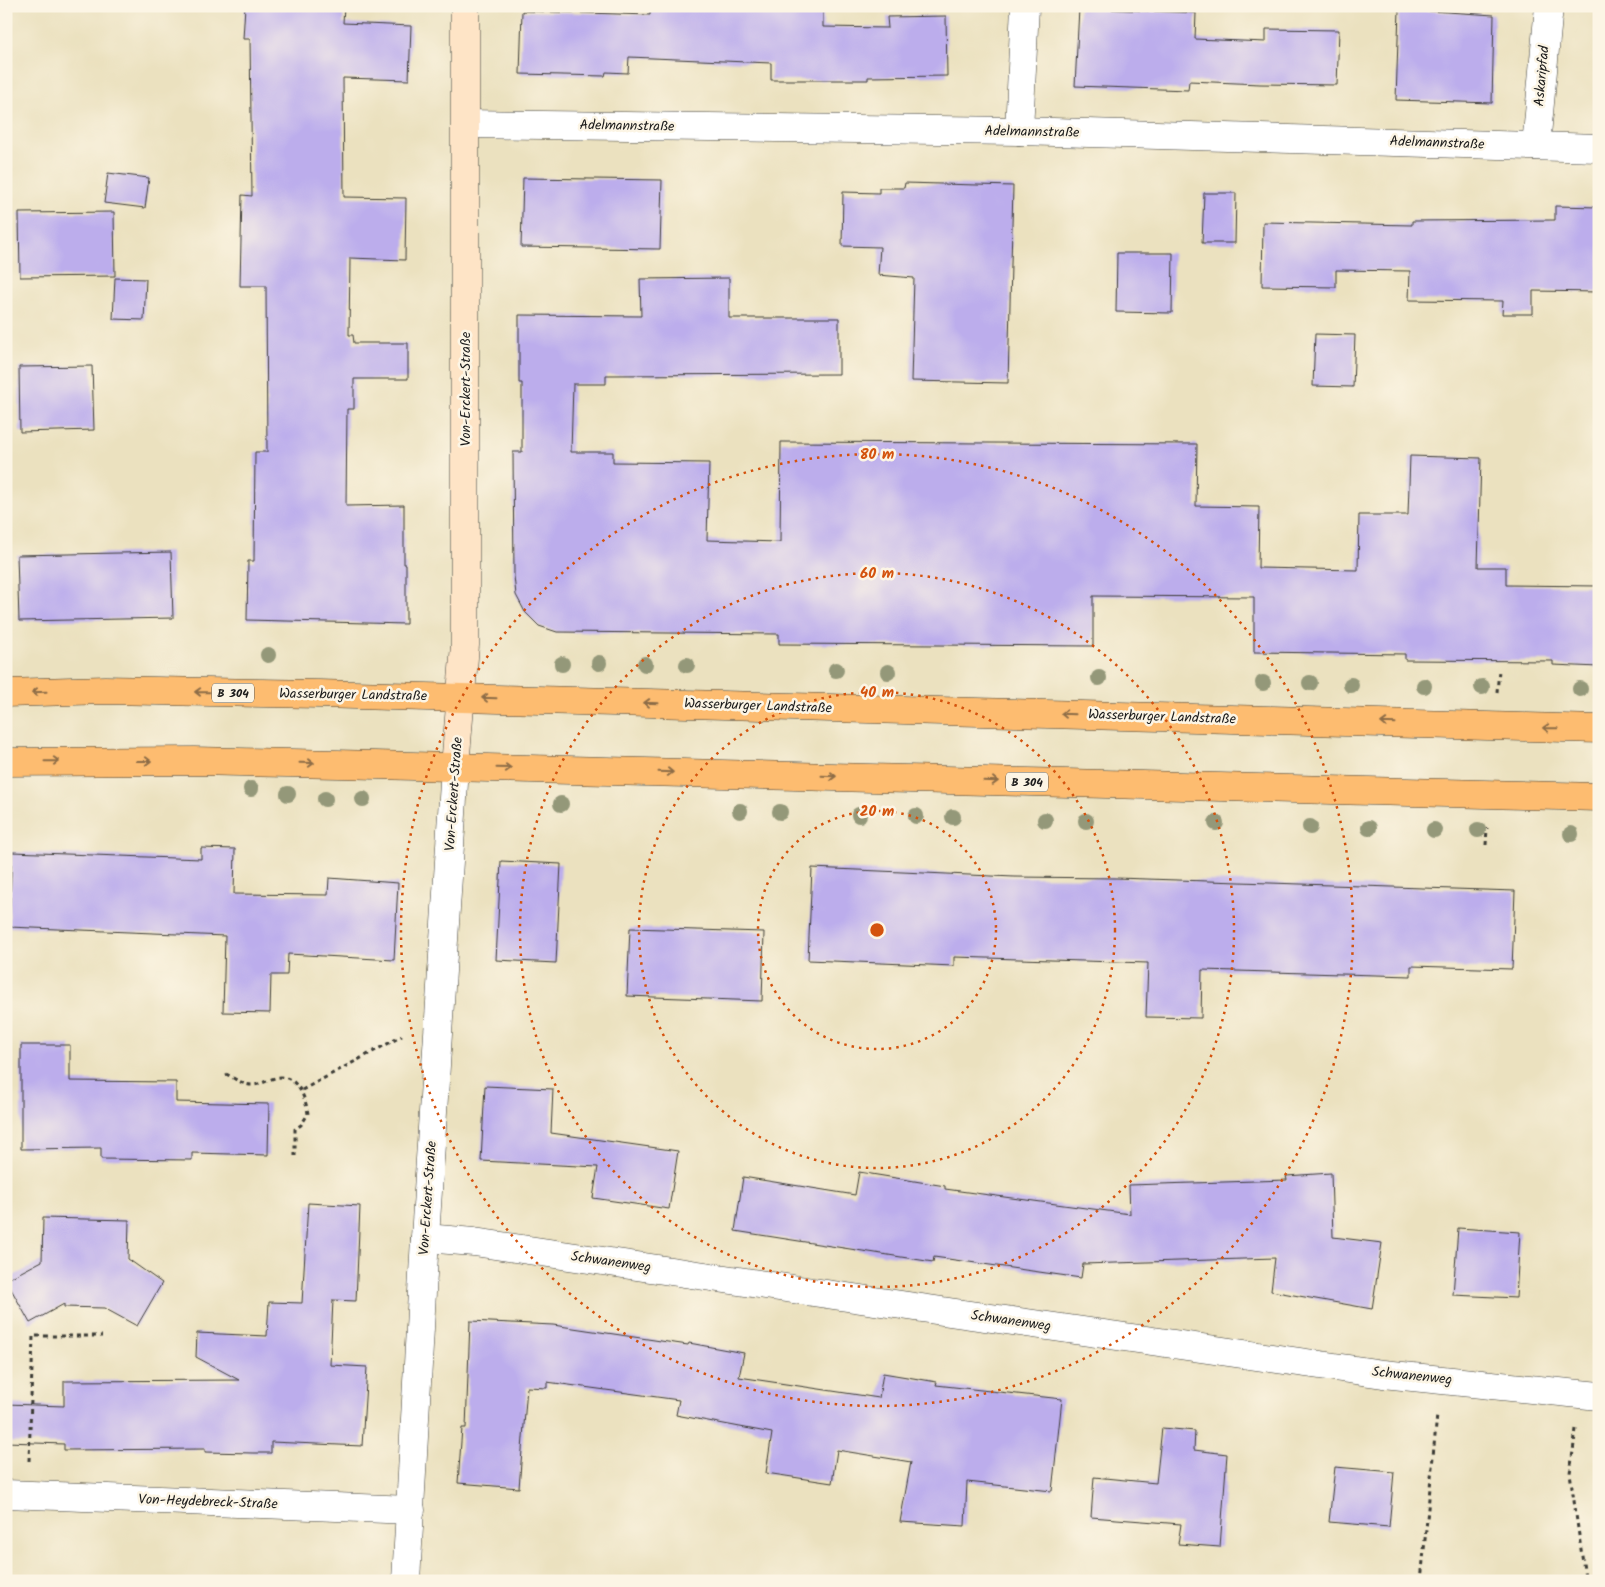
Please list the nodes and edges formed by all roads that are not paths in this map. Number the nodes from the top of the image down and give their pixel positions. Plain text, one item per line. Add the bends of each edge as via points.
1 (465, 6) edge
2 (1025, 6) edge
3 (1548, 6) edge
4 (466, 124) junction
5 (1020, 132) junction
6 (1536, 146) junction
7 (1599, 148) edge
8 (6, 694) edge
9 (460, 697) junction
10 (1599, 729) edge
11 (6, 762) edge
12 (455, 767) junction
13 (1599, 797) edge
14 (425, 1238) junction
15 (1599, 1396) edge
16 (17, 1495) edge
17 (411, 1510) junction
18 (406, 1581) edge

1 - 4 street, Von-Erckert-Straße
2 - 5 street
3 - 6 street, Askaripfad
4 - 5 street, Adelmannstraße
4 - 9 street, Von-Erckert-Straße via 466,611
5 - 6 street, Adelmannstraße
6 - 7 street, Adelmannstraße
9 -> 8 main road, Wasserburger Landstraße / B 304 via 105,690
10 -> 9 main road, Wasserburger Landstraße / B 304
9 - 12 street, Von-Erckert-Straße
11 -> 12 main road, B 304 via 184,761
12 -> 13 main road, B 304
12 - 14 street, Von-Erckert-Straße
14 - 15 street, Schwanenweg via 474,1242 1384,1374
14 - 17 street, Von-Erckert-Straße
16 - 17 street, Von-Heydebreck-Straße
17 - 18 street, Von-Erckert-Straße

